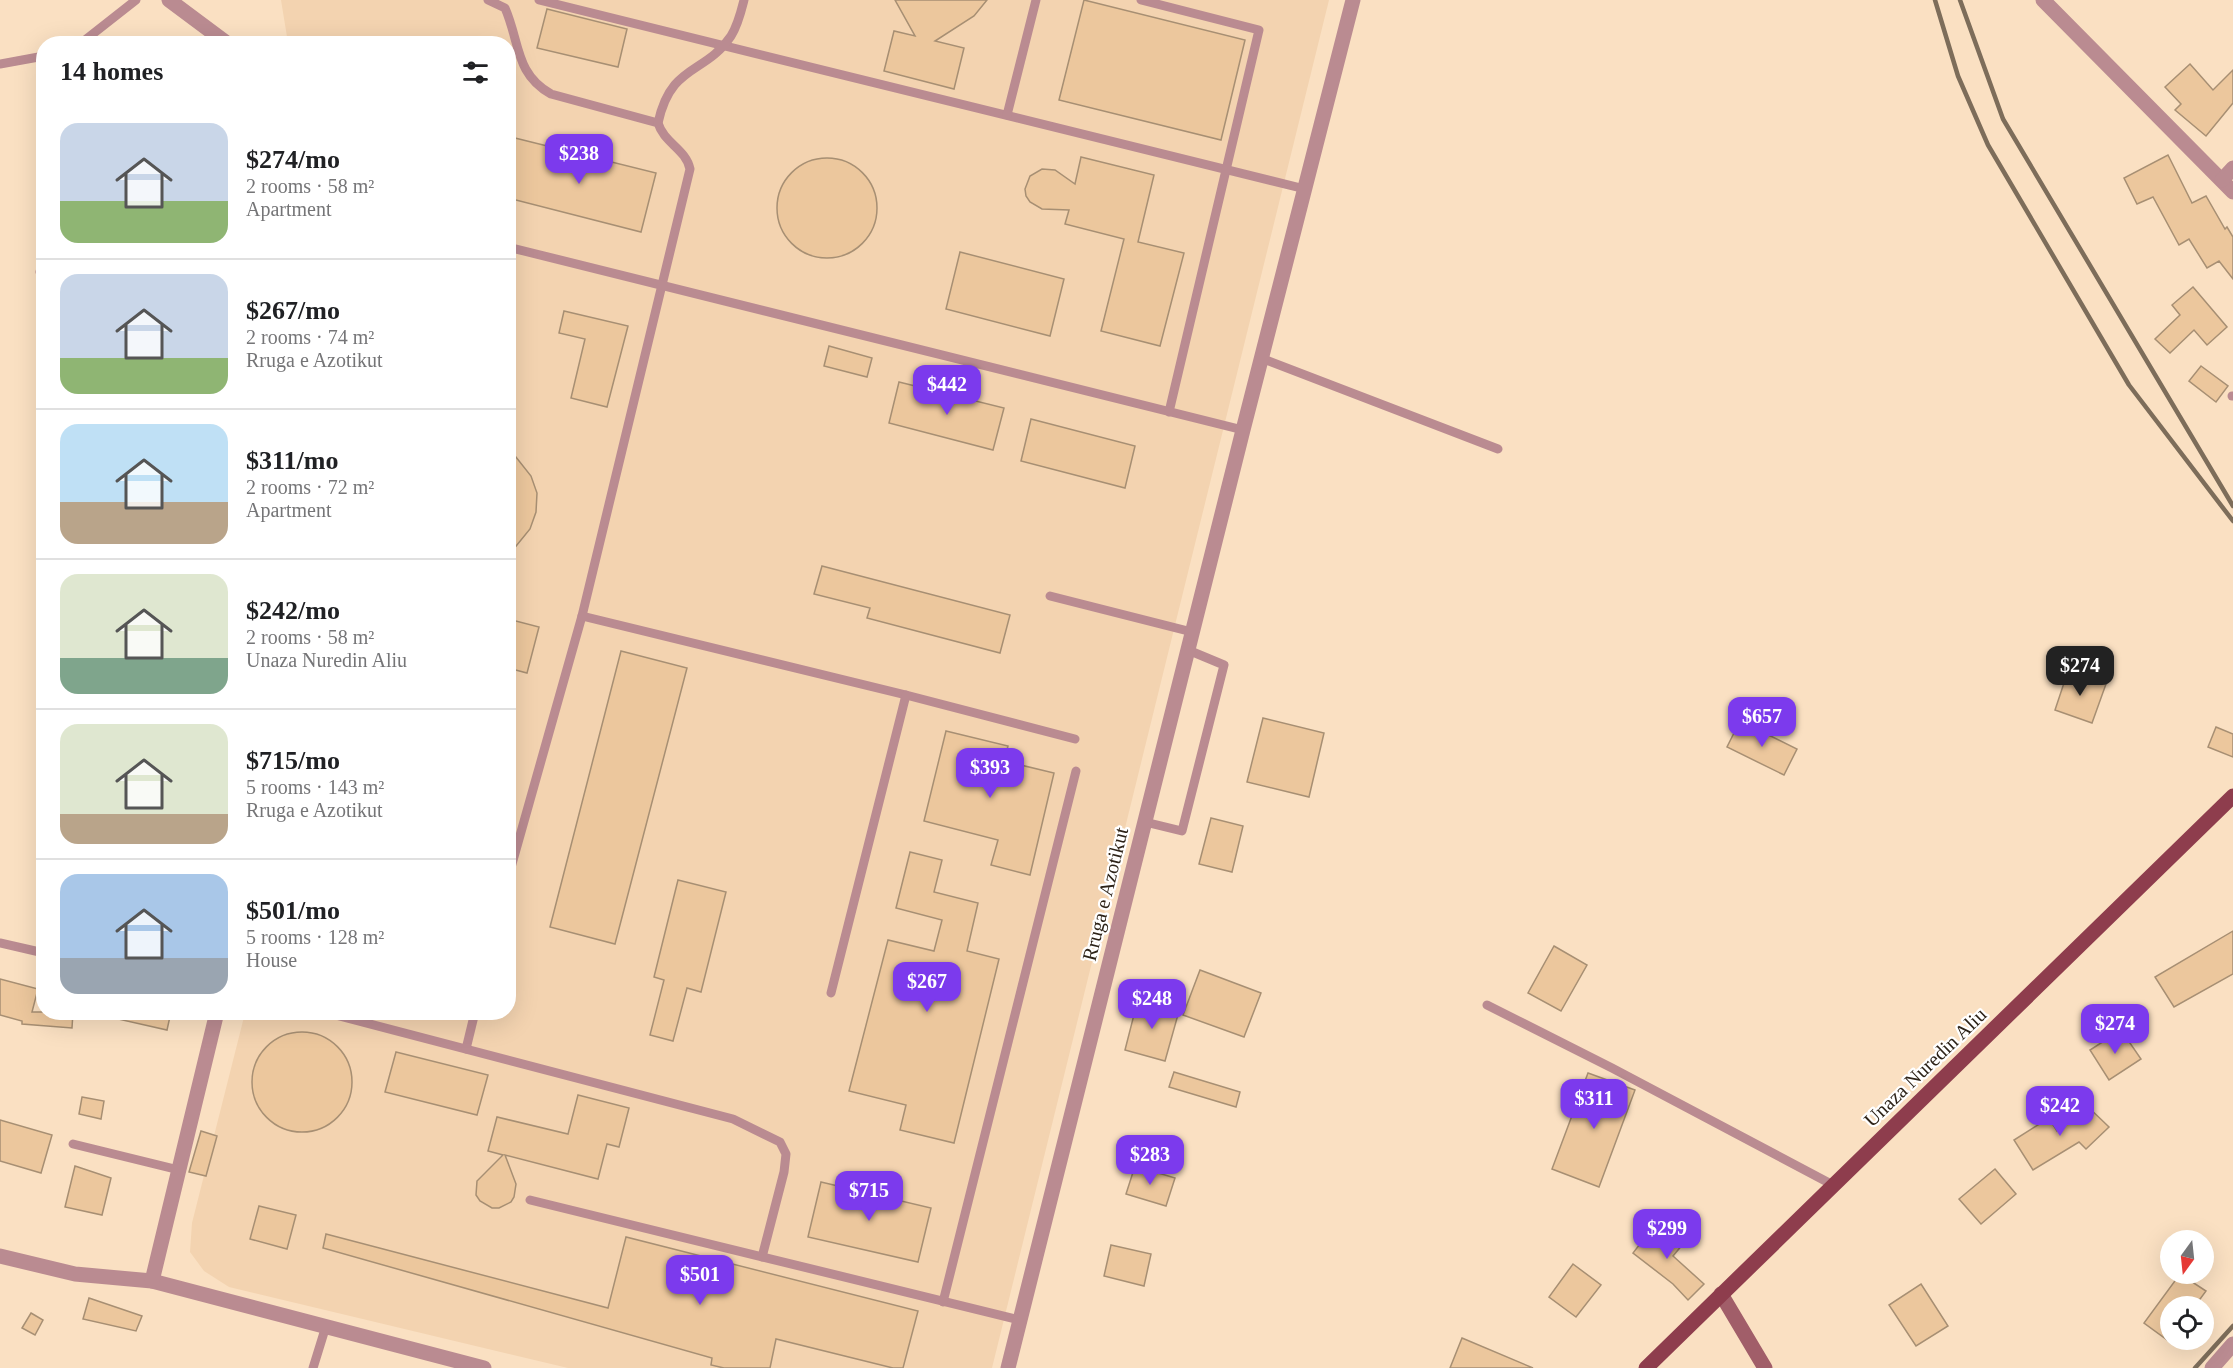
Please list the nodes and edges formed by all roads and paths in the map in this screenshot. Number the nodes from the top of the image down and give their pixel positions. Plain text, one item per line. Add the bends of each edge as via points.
1 (136, 0) edge
2 (169, 0) edge
3 (488, 0) edge
4 (540, 0) edge
5 (744, 0) edge
6 (1035, 0) edge
7 (1140, 0) edge
8 (1353, 0) edge
9 (2043, 0) edge
10 (501, 1) edge
11 (91, 36) edge
12 (217, 36) edge
13 (514, 36) edge
14 (516, 42) edge
15 (723, 45) junction
16 (36, 57) edge
17 (0, 64) edge
18 (1007, 115) junction
19 (658, 123) junction
20 (2233, 168) edge
21 (1226, 170) junction
22 (2222, 180) junction
23 (1305, 189) junction
24 (2233, 192) edge
25 (516, 248) edge
26 (661, 285) junction
27 (1261, 358) junction
28 (1169, 412) junction
29 (1243, 430) junction
30 (1498, 449) dead end
31 (1050, 596) dead end
32 (582, 615) junction
33 (1192, 632) junction
34 (1188, 651) junction
35 (906, 695) junction
36 (1075, 739) dead end
37 (1076, 771) dead end
38 (2233, 796) edge
39 (1145, 822) junction
40 (516, 844) edge
41 (0, 943) edge
42 (36, 951) edge
43 (831, 993) dead end
44 (1486, 1005) dead end
45 (215, 1020) edge
46 (355, 1020) edge
47 (473, 1020) edge
48 (466, 1049) junction
49 (73, 1144) dead end
50 (178, 1170) junction
51 (1833, 1185) junction
52 (530, 1200) dead end
53 (0, 1256) edge
54 (762, 1257) junction
55 (152, 1281) junction
56 (1721, 1294) junction
57 (943, 1302) junction
58 (1020, 1320) junction
59 (326, 1326) junction
60 (2233, 1344) edge
61 (313, 1368) edge
62 (484, 1368) edge
63 (1008, 1368) edge
64 (1646, 1368) edge
65 (1765, 1368) edge
66 (2212, 1368) edge

1 - 11 lane
2 - 12 street
3 - 10 lane
4 - 15 lane
5 - 15 lane via 735,30
6 - 18 lane
7 - 21 lane via 1259,30
8 - 23 street, Rruga e Azotikut
9 - 22 street
10 - 13 lane
14 - 19 lane via 526,72 536,86 552,94
15 - 18 lane
15 - 19 lane via 671,88
16 - 17 lane
18 - 21 lane
19 - 26 lane via 662,135 682,152 690,169
20 - 22 street
21 - 23 lane
21 - 28 lane
22 - 24 street
23 - 27 street, Rruga e Azotikut
25 - 26 lane
26 - 28 lane
26 - 32 lane
27 - 29 street, Rruga e Azotikut
27 - 30 lane
28 - 29 lane
29 - 33 street, Rruga e Azotikut
31 - 33 lane
32 - 35 lane
32 - 40 lane
33 - 34 street, Rruga e Azotikut
34 - 39 street, Rruga e Azotikut
34 - 39 lane via 1224,665 1182,831
35 - 36 lane
35 - 43 lane
37 - 57 lane
38 - 51 main road, Unaza Nuredin Aliu
39 - 58 street, Rruga e Azotikut
41 - 42 lane
44 - 51 lane
45 - 50 street
46 - 48 lane
47 - 48 lane
48 - 54 lane via 733,1119 780,1142 786,1154 784,1172
49 - 50 lane
50 - 55 street
51 - 56 main road, Unaza Nuredin Aliu
52 - 54 lane
53 - 55 street via 75,1274
54 - 57 lane
55 - 59 street
56 - 64 main road, Unaza Nuredin Aliu
56 - 65 street
57 - 58 lane
58 - 63 street, Rruga e Azotikut
59 - 61 lane
59 - 62 street
60 - 66 street

